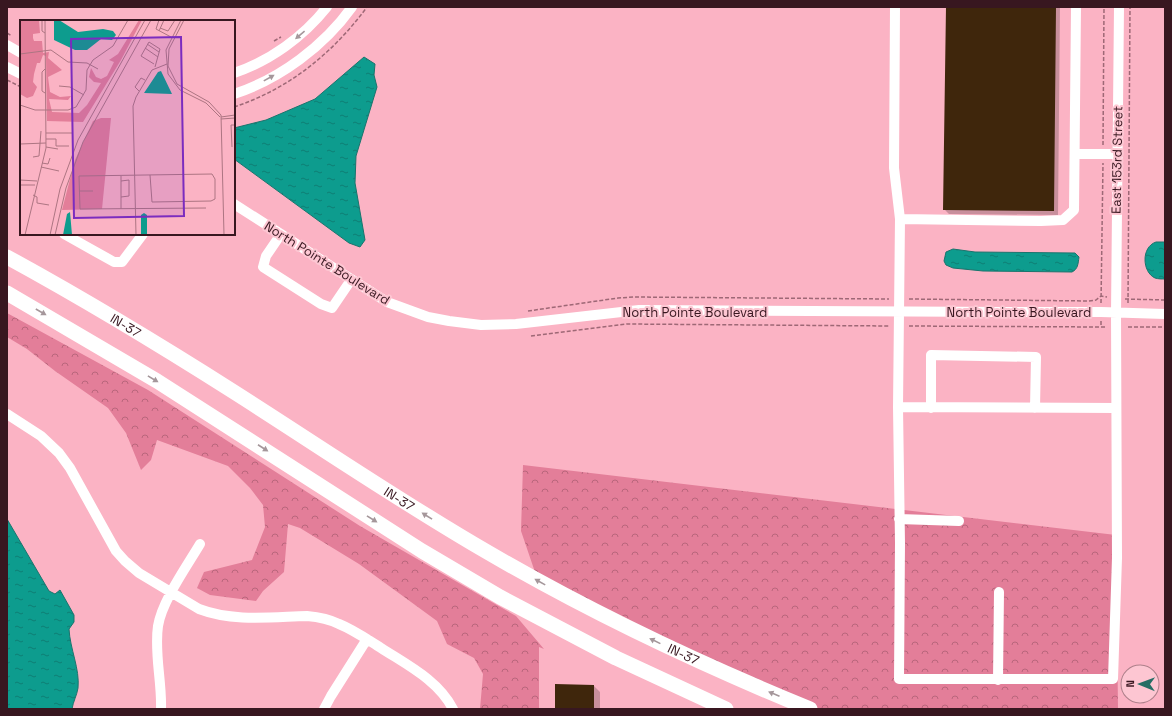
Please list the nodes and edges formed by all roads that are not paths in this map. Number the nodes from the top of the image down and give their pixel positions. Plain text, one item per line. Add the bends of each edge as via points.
1 (327, 7) edge
2 (352, 7) edge
3 (895, 7) edge
4 (1076, 7) edge
5 (1118, 7) edge
6 (7, 45) edge
7 (20, 52) edge
8 (7, 67) edge
9 (235, 73) edge
10 (20, 74) edge
11 (235, 94) edge
12 (1074, 154) junction
13 (1117, 154) junction
14 (235, 205) edge
15 (900, 219) junction
16 (281, 234) junction
17 (67, 235) edge
18 (142, 235) edge
19 (7, 257) edge
20 (351, 280) junction
21 (7, 293) edge
22 (899, 311) junction
23 (1116, 313) junction
24 (1165, 314) edge
25 (898, 407) junction
26 (931, 408) junction
27 (1035, 408) junction
28 (1116, 408) junction
29 (7, 414) edge
30 (900, 519) junction
31 (959, 521) dead end
32 (200, 544) dead end
33 (172, 592) junction
34 (999, 592) dead end
35 (367, 639) junction
36 (998, 680) junction
37 (161, 709) edge
38 (324, 709) edge
39 (452, 709) edge
40 (726, 709) edge
41 (810, 709) edge

1 -> 9 street via 293,41 265,60
11 -> 2 street via 279,72 311,51
3 - 15 street via 894,168
4 - 12 street
5 - 13 street, East 153rd Street
6 - 7 street
8 - 10 street
12 - 13 street
12 - 15 street via 1074,210 1063,220
13 - 23 street, East 153rd Street
14 - 16 street, North Pointe Boulevard
15 - 22 street
16 - 20 street, North Pointe Boulevard
16 - 20 street via 266,256 263,267 321,304 332,308
17 - 18 street via 114,262 122,262
41 -> 19 highway, IN-37 via 675,651 516,569 417,510 148,338
20 - 22 street, North Pointe Boulevard via 387,302 407,310 428,317 481,325 516,324 639,310
21 -> 40 highway via 157,381 402,538 500,597 616,658
22 - 23 street, North Pointe Boulevard
22 - 25 street
23 - 24 street, North Pointe Boulevard
23 - 28 street, East 153rd Street
25 - 26 street
25 - 30 street
26 - 27 street
26 - 27 street via 931,356 1036,357
27 - 28 street
28 - 36 street, East 153rd Street via 1117,558 1113,679
29 - 33 street via 41,436 59,453 120,556 139,573
30 - 31 street
30 - 36 street via 899,679
32 - 33 street
33 - 35 street via 199,609 221,616 315,616 339,623
33 - 37 street via 160,616 157,636
34 - 36 street
35 - 38 street
35 - 39 street via 436,686 449,701

